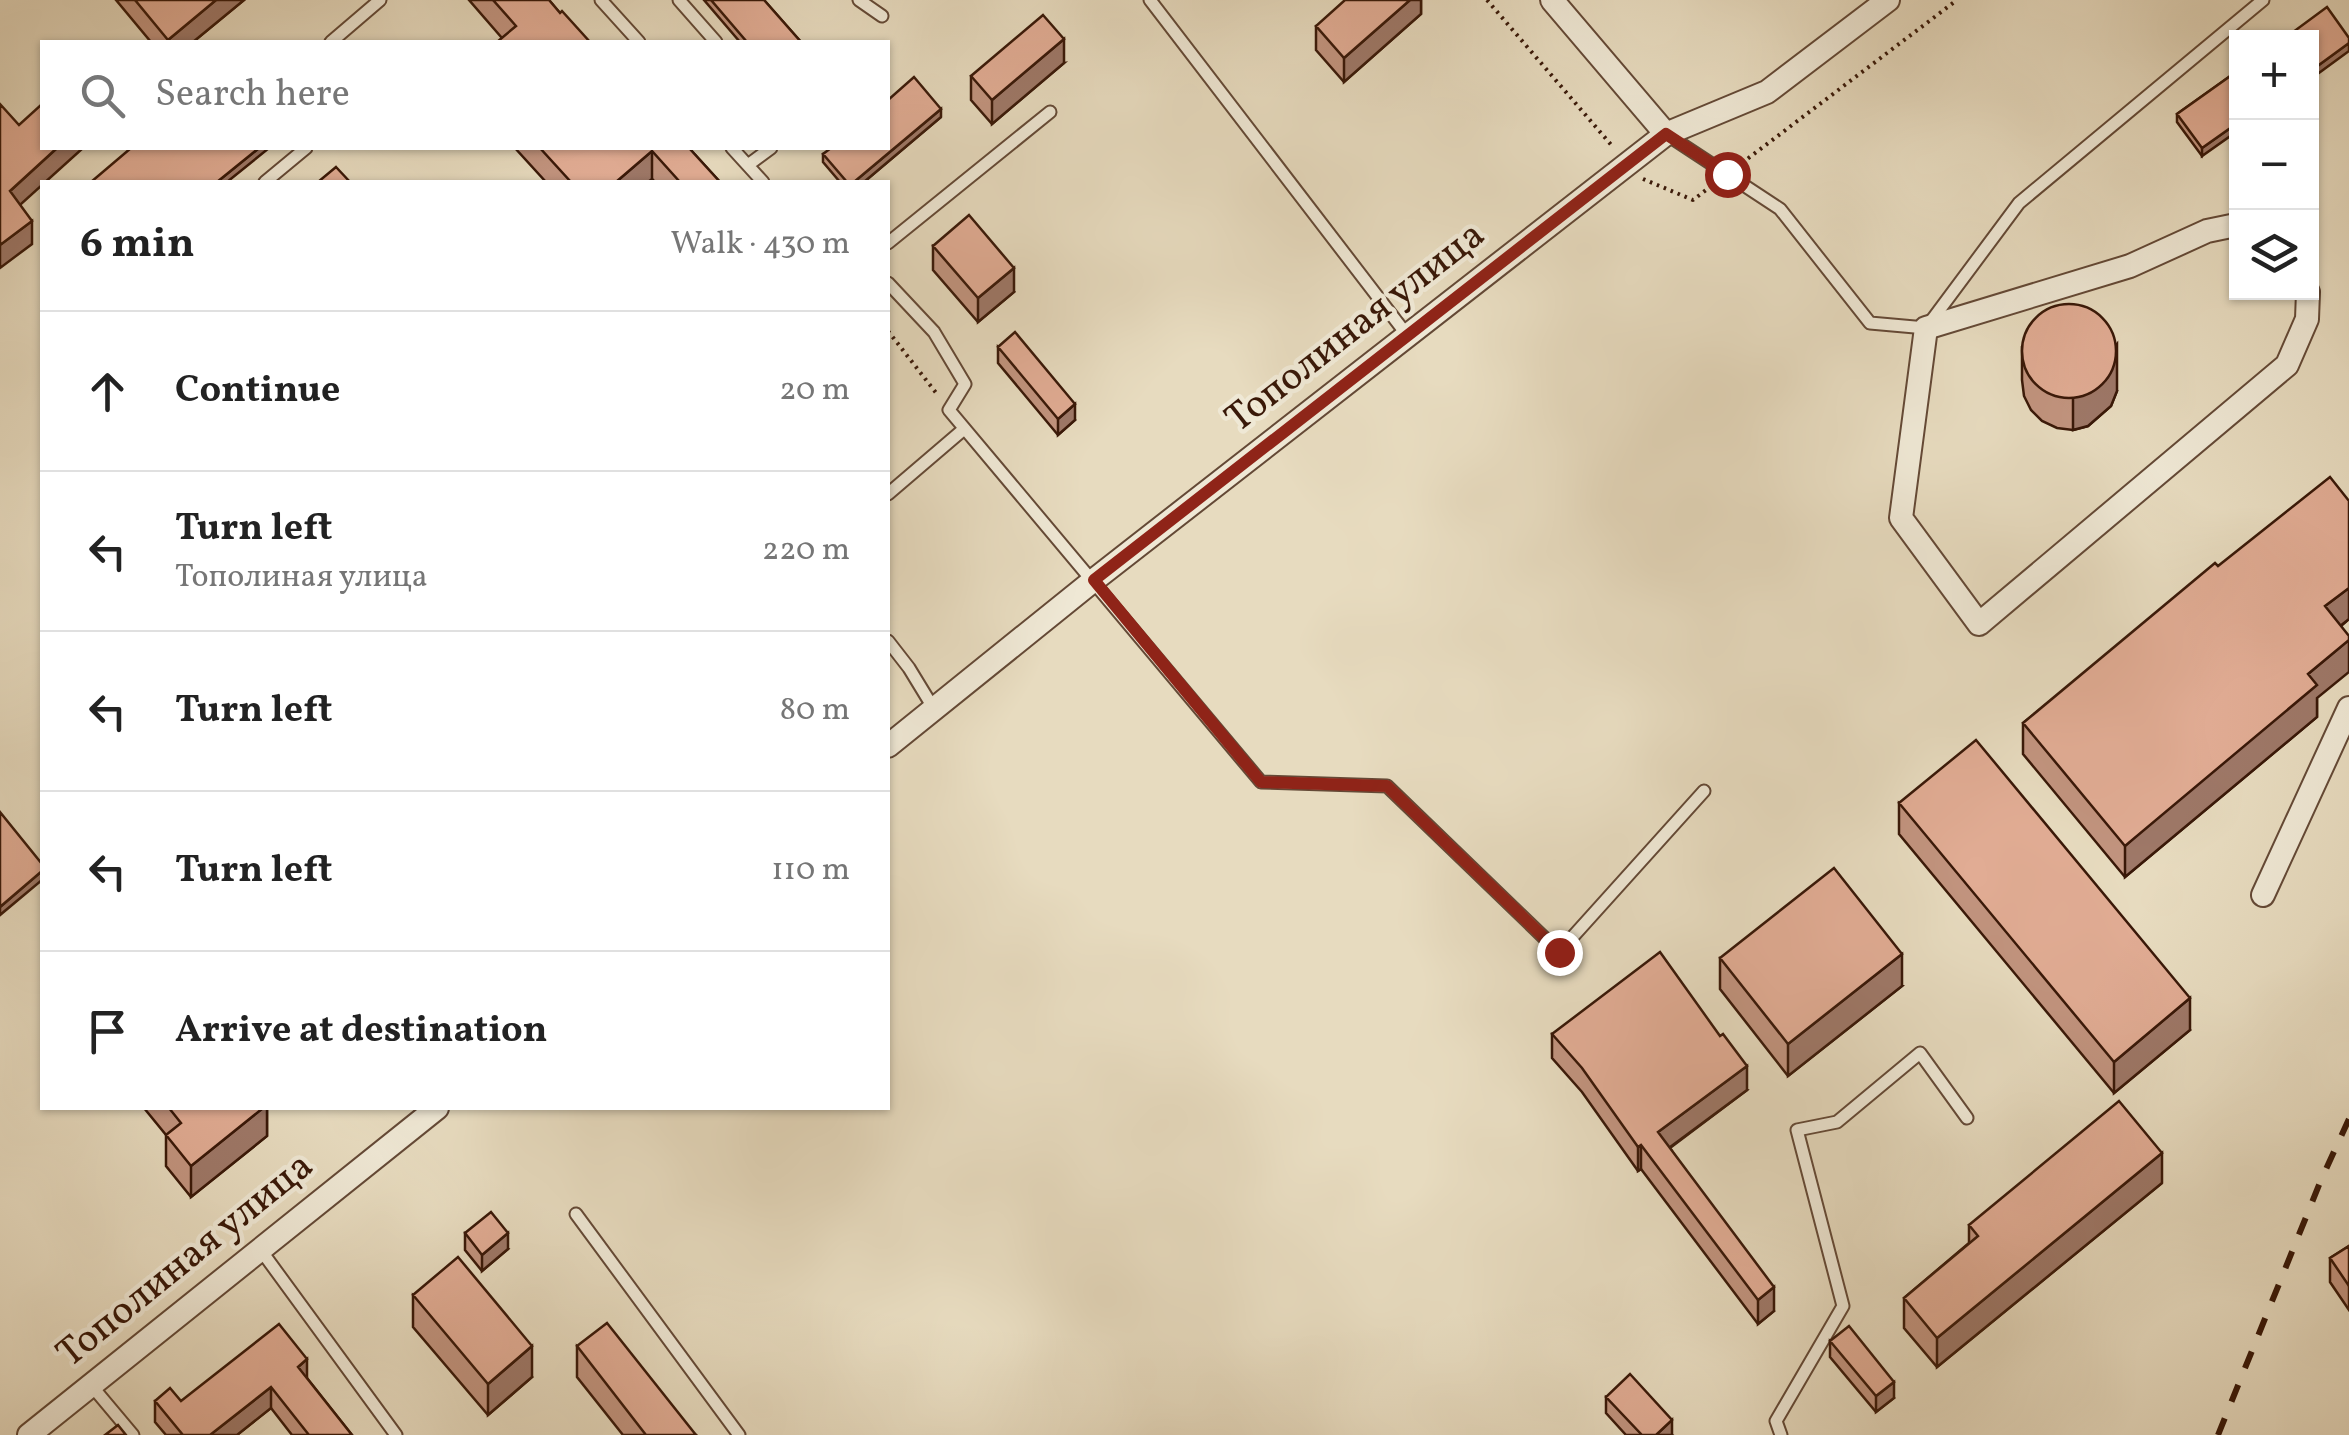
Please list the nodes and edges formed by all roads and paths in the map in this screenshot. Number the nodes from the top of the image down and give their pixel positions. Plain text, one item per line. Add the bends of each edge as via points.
1 (380, 0) edge
2 (601, 0) edge
3 (680, 0) edge
4 (860, 0) edge
5 (1150, 0) edge
6 (1552, 0) edge
7 (1888, 0) edge
8 (2263, 0) edge
9 (882, 16) dead end
10 (333, 40) edge
11 (637, 40) edge
12 (714, 40) edge
13 (1050, 112) dead end
14 (1666, 134) junction
15 (304, 150) edge
16 (734, 150) edge
17 (768, 150) edge
18 (748, 166) junction
19 (267, 180) edge
20 (762, 180) edge
21 (2229, 226) edge
22 (890, 241) edge
23 (890, 285) edge
24 (2307, 300) edge
25 (1926, 328) junction
26 (890, 334) edge
27 (1407, 335) junction
28 (950, 410) junction
29 (964, 429) junction
30 (890, 492) edge
31 (1094, 580) junction
32 (890, 644) edge
33 (2349, 708) edge
34 (934, 709) junction
35 (890, 744) edge
36 (1704, 791) dead end
37 (2263, 896) dead end
38 (434, 1110) edge
39 (1968, 1118) dead end
40 (576, 1214) dead end
41 (260, 1249) junction
42 (91, 1385) junction
43 (29, 1435) edge
44 (132, 1435) edge
45 (396, 1435) edge
46 (739, 1435) edge
47 (1781, 1435) edge

1 - 10 lane
2 - 11 lane
3 - 12 lane
4 - 9 lane
5 - 27 lane
6 - 14 street
7 - 14 street, Тополиная улица via 1767,92
8 - 25 lane via 2019,203
13 - 22 lane
14 - 25 lane via 1780,209 1870,324
14 - 27 street, Тополиная улица
15 - 19 lane
16 - 18 lane
17 - 18 lane
18 - 20 lane
21 - 25 street via 2130,266
23 - 28 lane via 934,332 965,384
24 - 25 street via 2286,365 1979,624 1901,518
26 - 28 path
27 - 31 street, Тополиная улица
28 - 29 lane
29 - 30 lane
29 - 31 lane
31 - 34 street, Тополиная улица
31 - 36 lane via 1261,782 1387,786 1559,952
32 - 34 lane
33 - 37 street
34 - 35 street, Тополиная улица
38 - 41 street, Тополиная улица
39 - 47 lane via 1920,1053 1837,1122 1798,1130 1843,1306 1776,1421
40 - 46 lane
41 - 42 street, Тополиная улица
41 - 45 lane
42 - 43 street, Тополиная улица
42 - 44 lane

